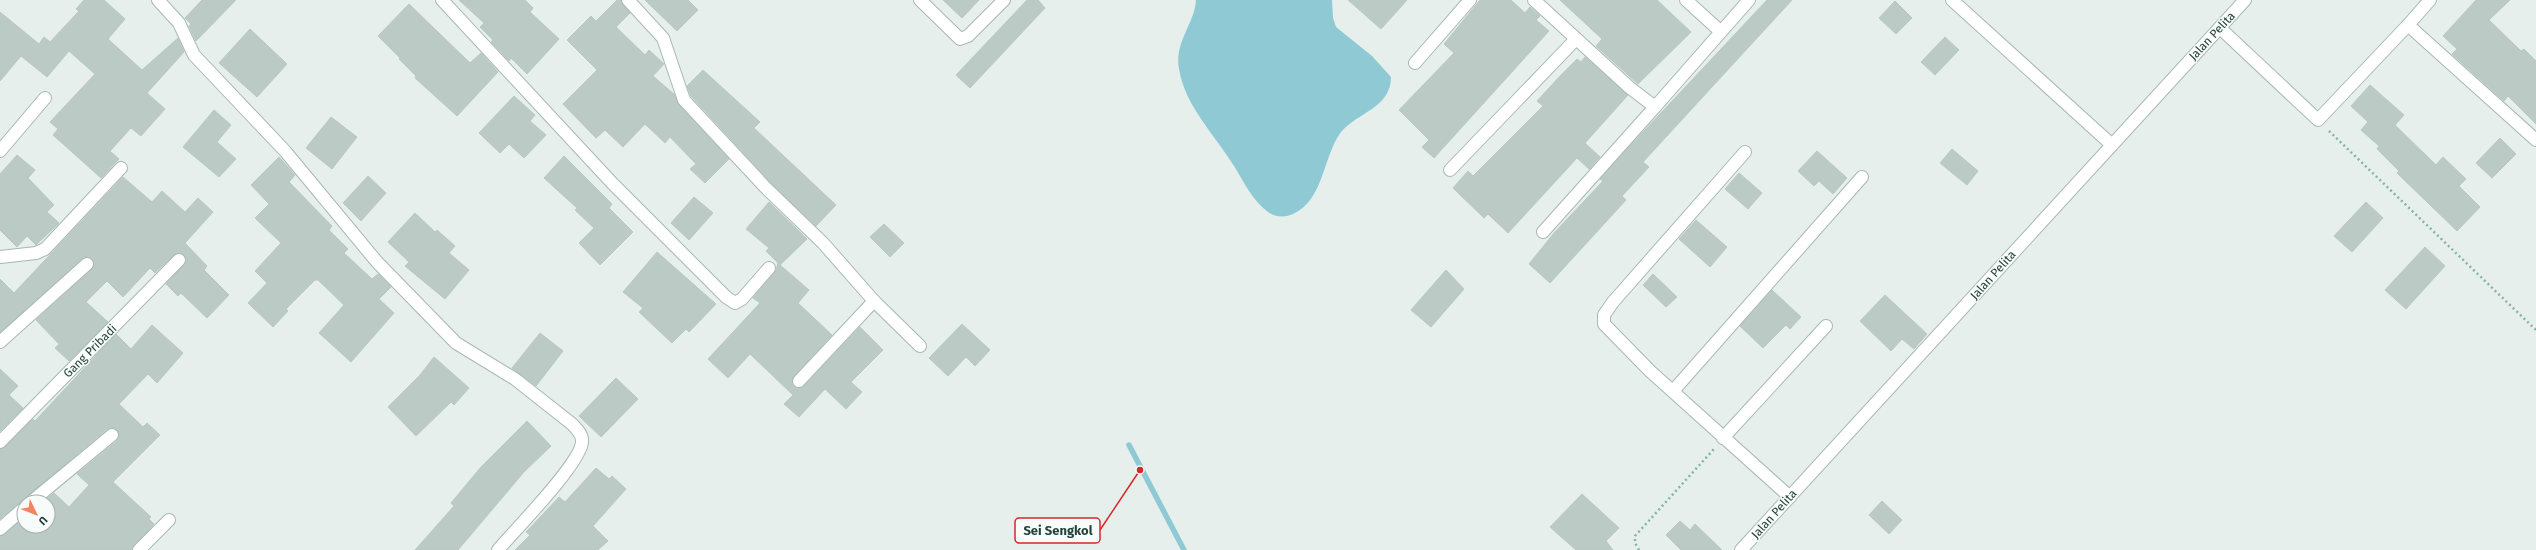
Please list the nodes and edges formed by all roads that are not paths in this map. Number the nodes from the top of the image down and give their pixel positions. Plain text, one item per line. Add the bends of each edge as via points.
1 (158, 0) edge
2 (442, 0) edge
3 (628, 0) edge
4 (920, 0) edge
5 (1004, 0) edge
6 (1470, 0) edge
7 (1534, 0) edge
8 (1686, 0) edge
9 (1749, 0) edge
10 (1952, 0) edge
11 (2245, 0) edge
12 (2430, 0) edge
13 (2408, 25) junction
14 (2220, 28) junction
15 (1720, 31) junction
16 (1576, 39) junction
17 (1414, 63) dead end
18 (45, 98) dead end
19 (1655, 106) junction
20 (2536, 140) edge
21 (2112, 145) junction
22 (0, 151) edge
23 (1745, 152) dead end
24 (121, 168) dead end
25 (1450, 170) dead end
26 (1862, 177) dead end
27 (1543, 232) dead end
28 (0, 257) edge
29 (179, 260) dead end
30 (87, 264) dead end
31 (769, 268) dead end
32 (874, 301) junction
33 (1826, 326) dead end
34 (0, 342) edge
35 (920, 346) dead end
36 (799, 381) dead end
37 (1673, 391) junction
38 (112, 435) dead end
39 (1723, 438) junction
40 (0, 442) edge
41 (42, 494) edge
42 (1790, 497) junction
43 (16, 515) edge
44 (169, 520) dead end
45 (0, 529) edge
46 (139, 550) edge
47 (498, 550) edge
48 (1741, 550) edge

1 - 47 street via 179,23 194,55 285,151 377,262 456,342 515,379 579,432 582,442 580,453
2 - 31 street via 613,184 726,298 735,303 742,299
3 - 32 street via 663,38 684,100 764,187 823,243
4 - 5 street via 960,39 968,36
6 - 17 street
7 - 16 street
8 - 15 street
9 - 15 street
10 - 21 street
11 - 14 street, Jalan Pelita
12 - 13 street
13 - 14 street via 2318,120
13 - 20 street
14 - 21 street, Jalan Pelita
15 - 19 street
16 - 19 street via 1629,87
16 - 25 street
18 - 22 street
19 - 27 street
21 - 42 street, Jalan Pelita
23 - 37 street via 1627,284 1604,315 1604,324
24 - 28 street via 45,249 36,254
26 - 37 street
29 - 40 street, Gang Pribadi
30 - 34 street
32 - 35 street
32 - 36 street
33 - 39 street
37 - 39 street
38 - 41 street
39 - 42 street
42 - 48 street, Jalan Pelita
43 - 45 street
44 - 46 street

